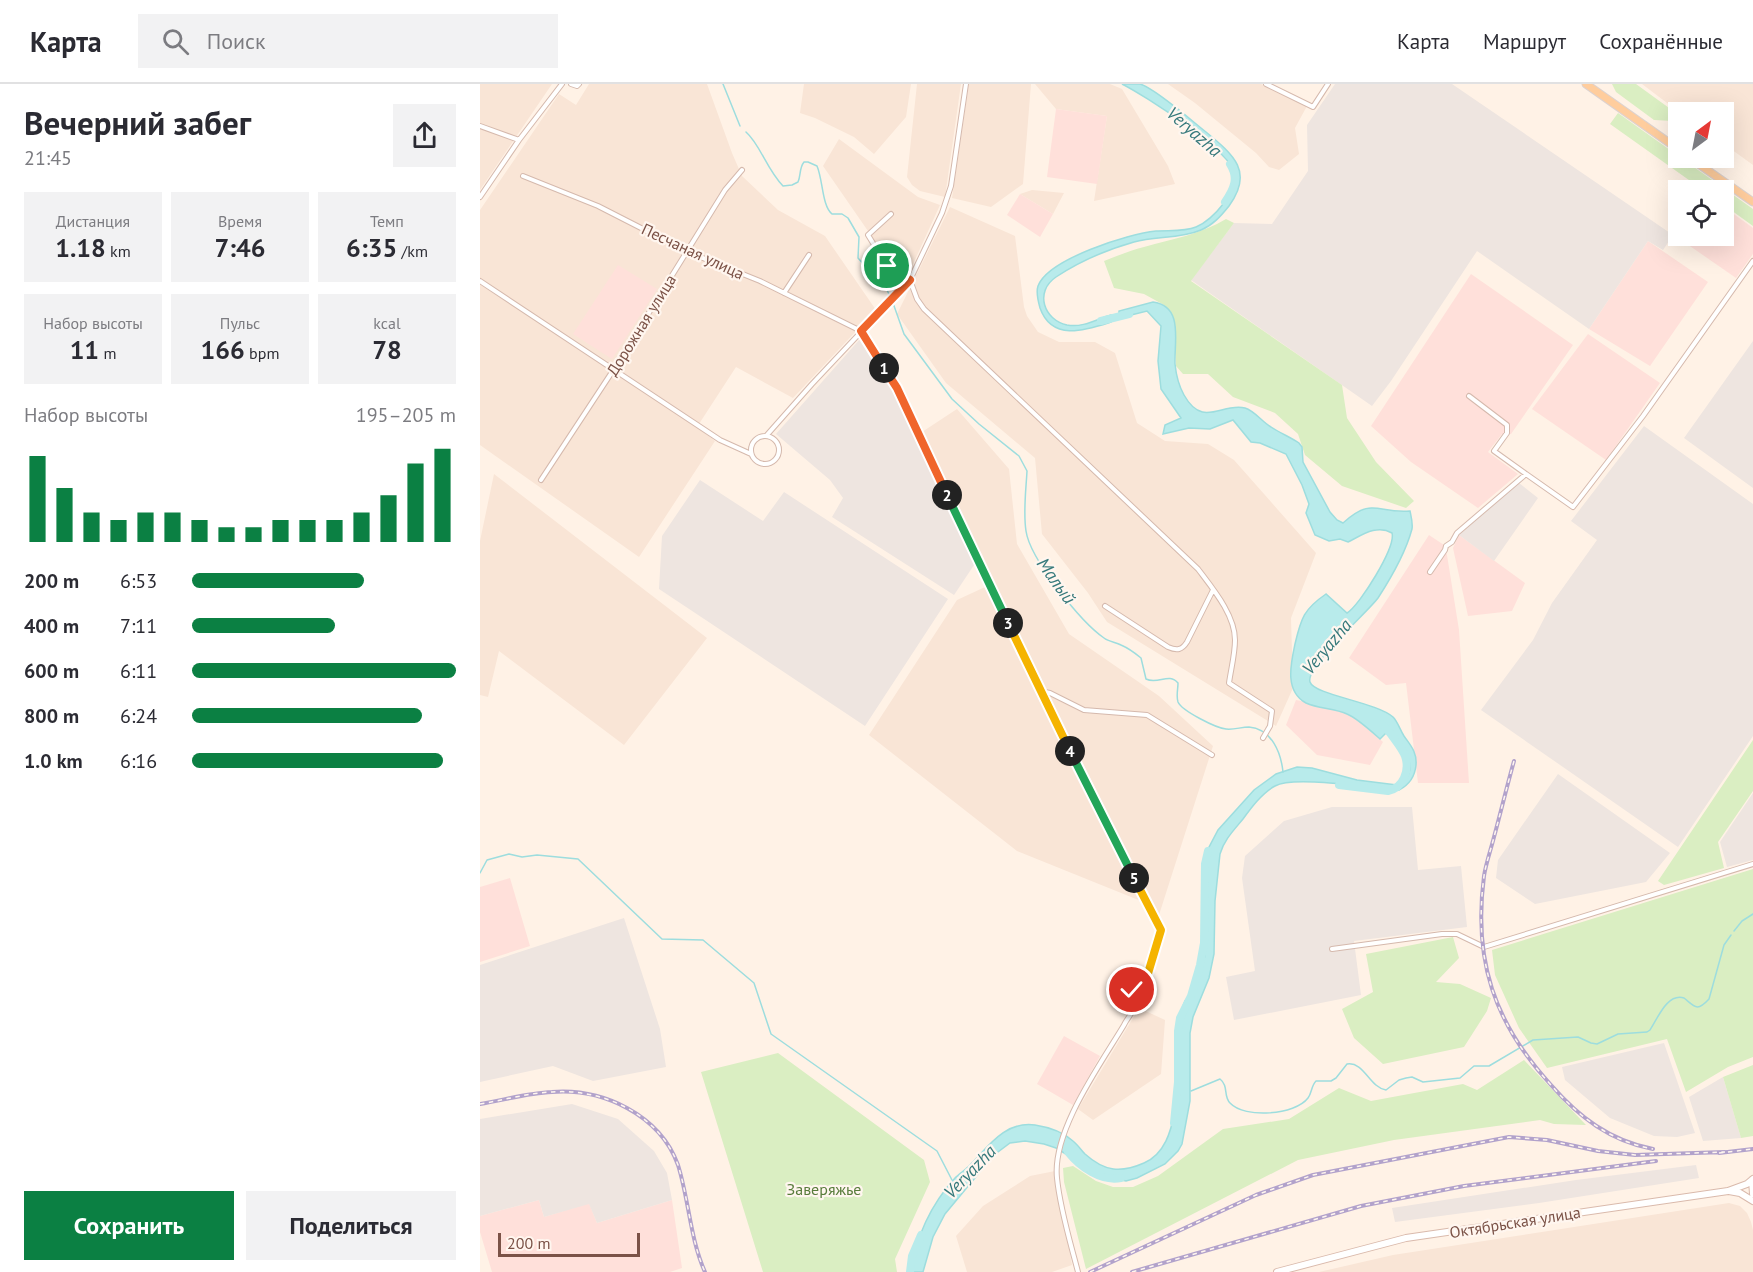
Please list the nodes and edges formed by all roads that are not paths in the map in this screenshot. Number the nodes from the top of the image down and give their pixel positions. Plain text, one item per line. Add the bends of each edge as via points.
1 (562, 84) edge
2 (571, 84) edge
3 (966, 84) edge
4 (1266, 84) edge
5 (1328, 84) edge
6 (578, 85) edge
7 (1589, 85) edge
8 (480, 126) edge
9 (519, 140) junction
10 (1668, 142) edge
11 (1705, 168) edge
12 (742, 170) dead end
13 (523, 176) dead end
14 (480, 197) edge
15 (1753, 201) edge
16 (891, 214) dead end
17 (688, 252) junction
18 (809, 255) dead end
19 (1753, 261) edge
20 (910, 280) junction
21 (480, 281) edge
22 (784, 293) junction
23 (861, 331) junction
24 (614, 369) junction
25 (1469, 396) dead end
26 (765, 436) junction
27 (751, 454) junction
28 (1526, 474) junction
29 (541, 480) dead end
30 (1430, 572) dead end
31 (1214, 589) junction
32 (1105, 606) dead end
33 (1040, 690) junction
34 (1263, 738) dead end
35 (1212, 755) dead end
36 (1753, 864) edge
37 (1332, 949) dead end
38 (1753, 1179) edge
39 (1728, 1191) junction
40 (1753, 1194) edge
41 (1753, 1201) edge
42 (1078, 1272) edge
43 (1277, 1272) edge

1 - 9 street
2 - 6 street
3 - 20 street via 951,186
4 - 5 street via 1313,107
7 - 10 main road
8 - 9 street
9 - 14 street
11 - 15 main road
12 - 17 street, Дорожная улица via 725,190
13 - 17 street, Песчаная улица via 598,206
16 - 20 street via 868,235 887,266
17 - 22 street, Песчаная улица
17 - 24 street, Дорожная улица
18 - 22 street
19 - 28 street via 1573,507
20 - 23 street
20 - 31 street via 917,299 931,317 1198,569
21 - 24 street
22 - 23 street, Песчаная улица
23 - 26 street
23 - 33 street via 897,388
24 - 27 street via 720,440
24 - 29 street, Дорожная улица
25 - 28 street via 1507,425 1507,433 1494,451
26 - 27 street via 754,441
26 - 27 street via 778,444 778,456 770,464 761,464
28 - 30 street via 1457,533
31 - 32 street via 1180,649 1168,647
31 - 34 street via 1232,617 1235,640 1229,683 1272,711
33 - 35 street via 1084,710 1147,715
33 - 42 street via 1161,930 1146,980 1132,990 1133,1010 1082,1094 1057,1160 1056,1177
36 - 37 street via 1484,947 1457,934 1442,934
38 - 39 main road, Октябрьская улица
38 - 40 main road
39 - 41 main road
39 - 43 main road, Октябрьская улица via 1390,1241

